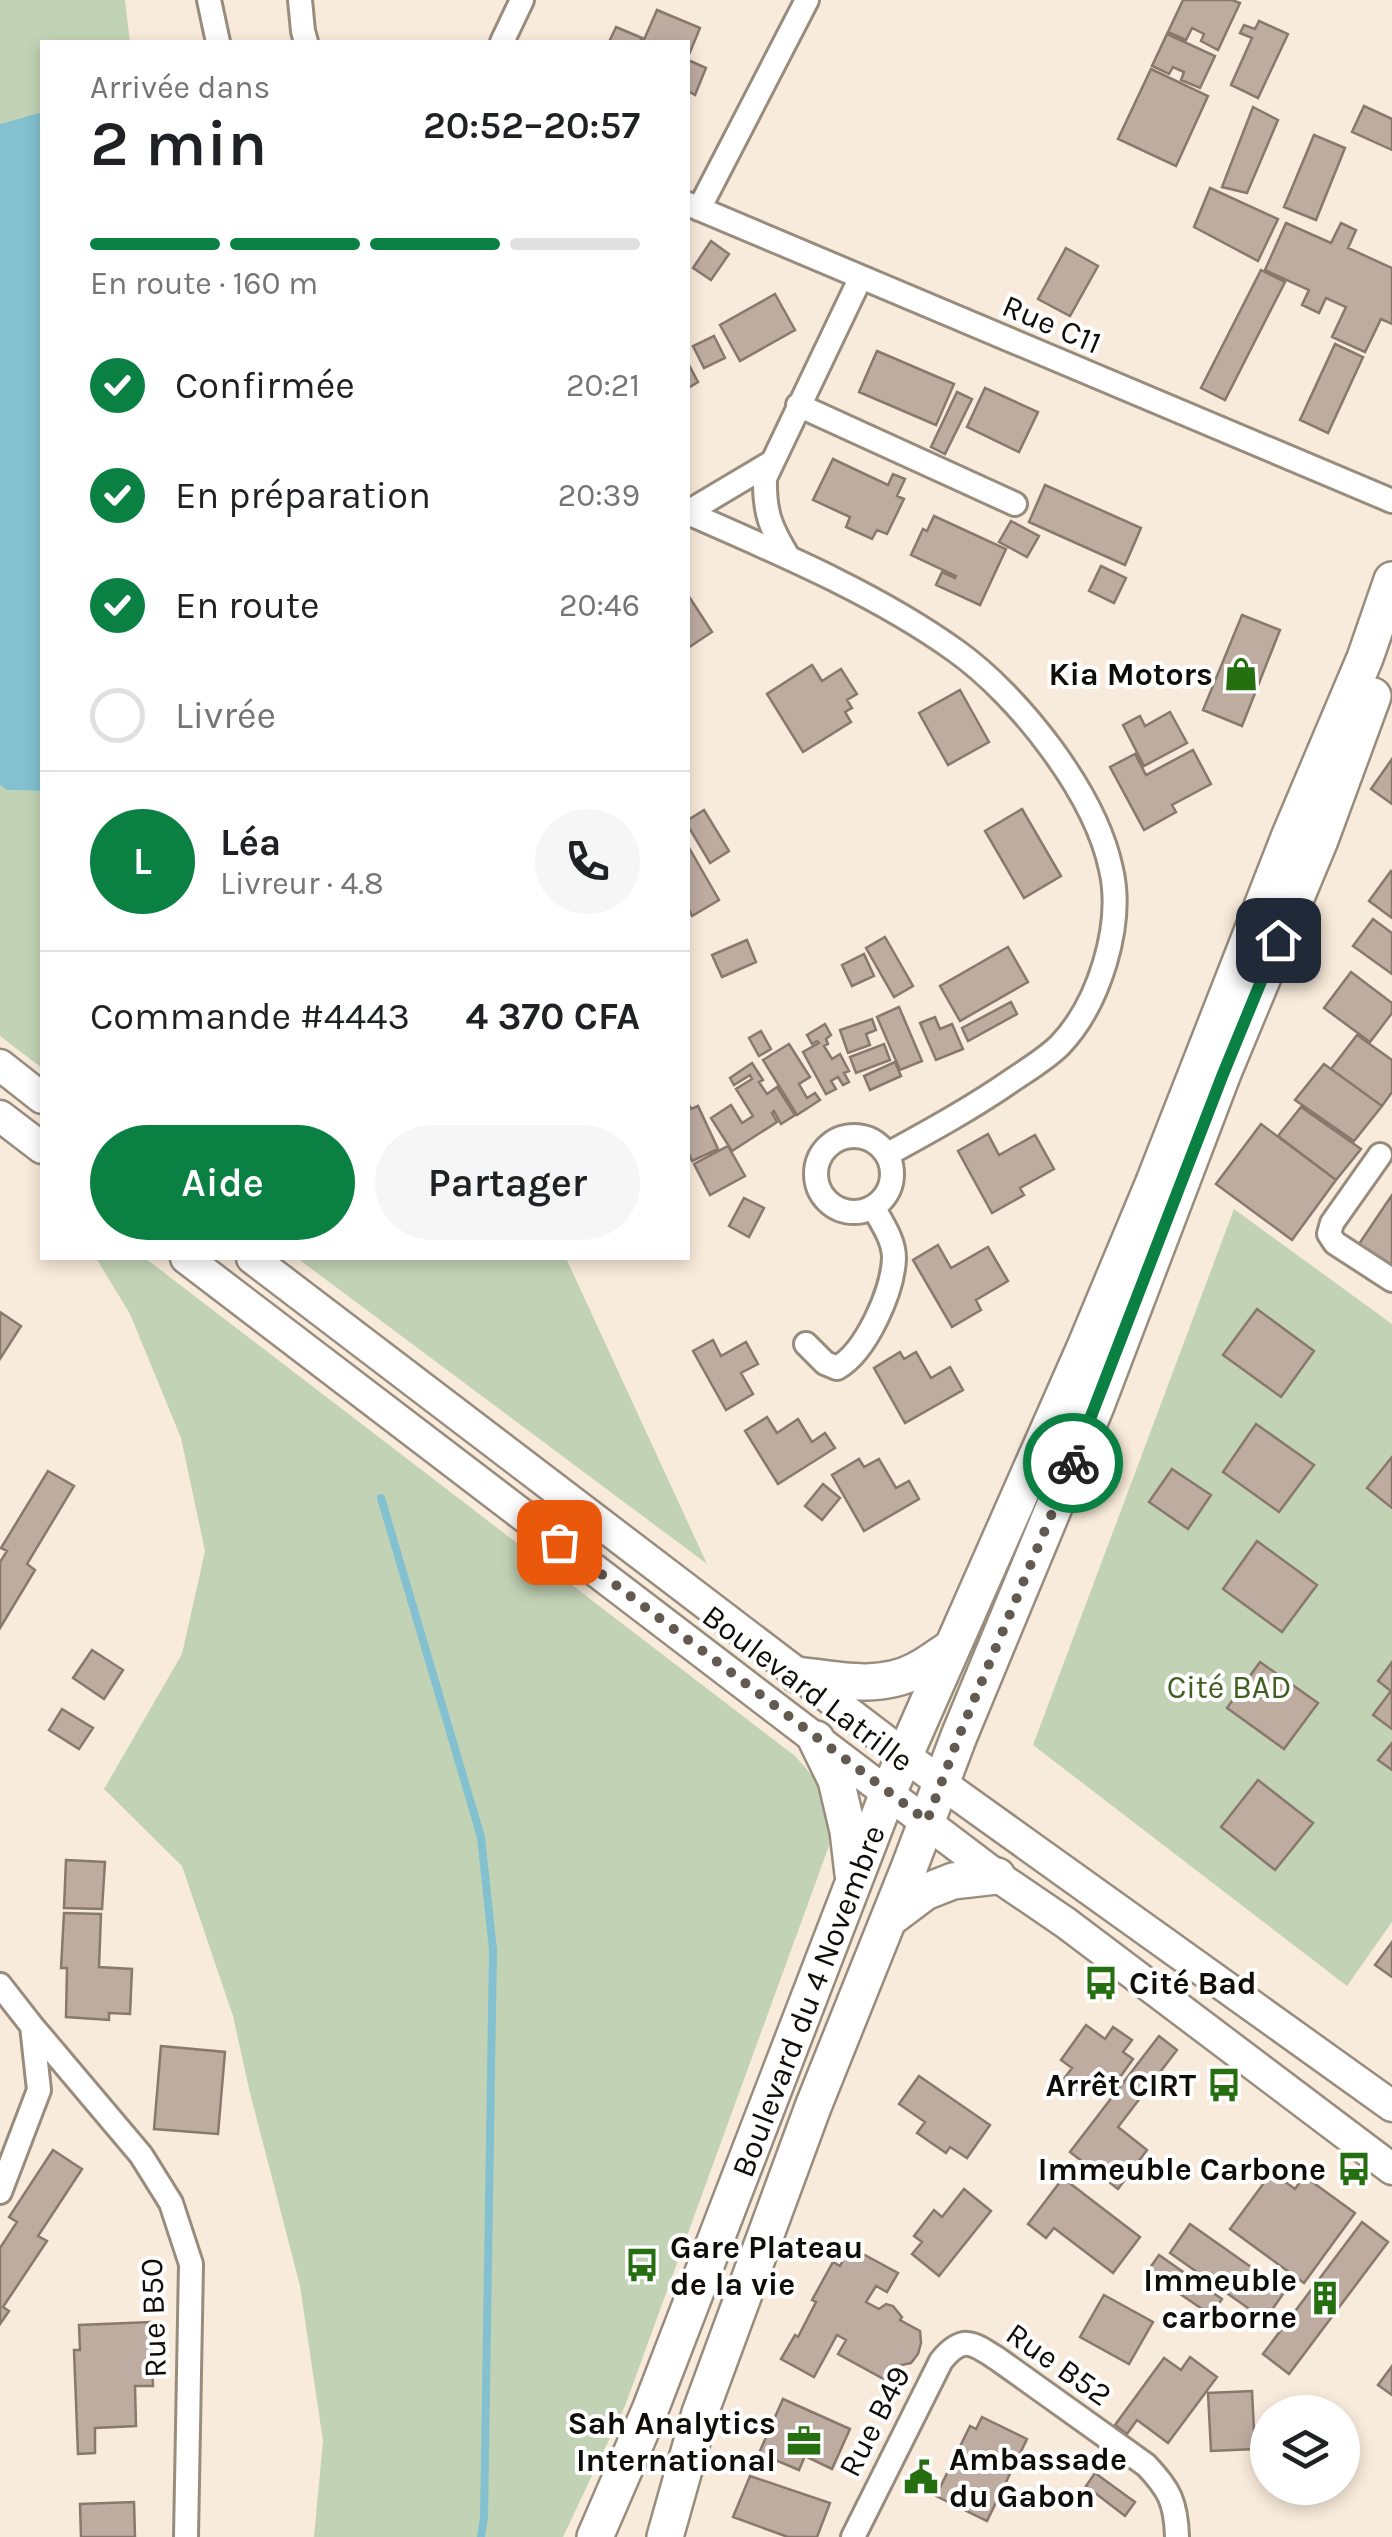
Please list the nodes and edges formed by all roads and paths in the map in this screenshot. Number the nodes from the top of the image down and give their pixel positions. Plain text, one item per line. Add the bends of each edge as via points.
1 (210, 0) edge
2 (300, 0) edge
3 (522, 0) edge
4 (807, 0) edge
5 (218, 40) edge
6 (305, 40) edge
7 (503, 40) edge
8 (693, 207) edge
9 (860, 279) junction
10 (798, 405) junction
11 (772, 462) junction
12 (1392, 501) edge
13 (1014, 504) dead end
14 (690, 511) edge
15 (690, 513) edge
16 (789, 558) junction
17 (1392, 580) edge
18 (1392, 646) edge
19 (0, 1065) edge
20 (40, 1096) edge
21 (0, 1116) edge
22 (40, 1146) edge
23 (888, 1154) junction
24 (1380, 1155) dead end
25 (874, 1208) junction
26 (189, 1260) edge
27 (255, 1260) edge
28 (1392, 1280) edge
29 (806, 1344) dead end
30 (951, 1648) junction
31 (798, 1675) junction
32 (816, 1739) junction
33 (904, 1755) junction
34 (941, 1783) junction
35 (888, 1793) junction
36 (927, 1821) junction
37 (998, 1876) junction
38 (853, 1880) junction
39 (1090, 1889) junction
40 (888, 1919) junction
41 (1066, 1923) junction
42 (0, 1985) edge
43 (32, 2026) junction
44 (1392, 2106) edge
45 (1392, 2169) edge
46 (0, 2192) edge
47 (962, 2343) joint
48 (186, 2537) edge
49 (596, 2537) edge
50 (665, 2537) edge
51 (853, 2537) edge
52 (1177, 2537) edge

1 - 5 street
2 - 6 street
3 - 7 street
4 - 8 street
8 - 9 street, Rue C11
9 - 10 street
9 - 12 street, Rue C11
10 - 11 street
10 - 13 street
11 - 14 street
11 - 16 street via 764,504
15 - 16 street
16 - 23 street via 909,620 982,672 1065,768 1093,816 1112,871 1114,924 1104,968 1060,1045 977,1104
17 - 30 main road, Boulevard du 4 Novembre via 1154,1182
18 - 34 main road, Boulevard du 4 Novembre via 1096,1406
19 - 20 main road
21 - 22 main road
23 - 25 street via 892,1184
23 - 25 street via 864,1136 849,1135 835,1140 817,1164 820,1193 830,1205 844,1212
24 - 28 street via 1329,1234
25 - 29 street via 894,1256 880,1310 850,1361 837,1368
26 - 32 main road, Boulevard Latrille
27 - 31 main road, Boulevard Latrille
30 - 31 main road via 892,1680
30 - 33 main road, Boulevard du 4 Novembre
31 - 33 main road, Boulevard Latrille
32 - 35 main road, Boulevard Latrille
32 - 38 main road via 836,1780
33 - 34 main road, Boulevard Latrille
33 - 35 main road, Boulevard du 4 Novembre
34 - 36 main road, Boulevard du 4 Novembre
34 - 39 main road, Boulevard Latrille
35 - 36 main road, Boulevard Latrille
35 - 38 main road, Boulevard du 4 Novembre
36 - 37 main road, Boulevard Latrille
36 - 40 main road, Boulevard du 4 Novembre
37 - 40 main road via 952,1881
37 - 41 main road, Boulevard Latrille
38 - 49 main road, Boulevard du 4 Novembre
39 - 41 main road
39 - 44 main road, Boulevard Latrille
40 - 50 main road, Boulevard du 4 Novembre via 700,2413
41 - 45 main road, Boulevard Latrille
42 - 43 street
43 - 46 street via 39,2090
43 - 48 street, Rue B50 via 141,2154 171,2203 191,2264
47 - 51 street, Rue B49 via 940,2361
47 - 52 street, Rue B52 via 988,2353 1146,2465 1166,2486

